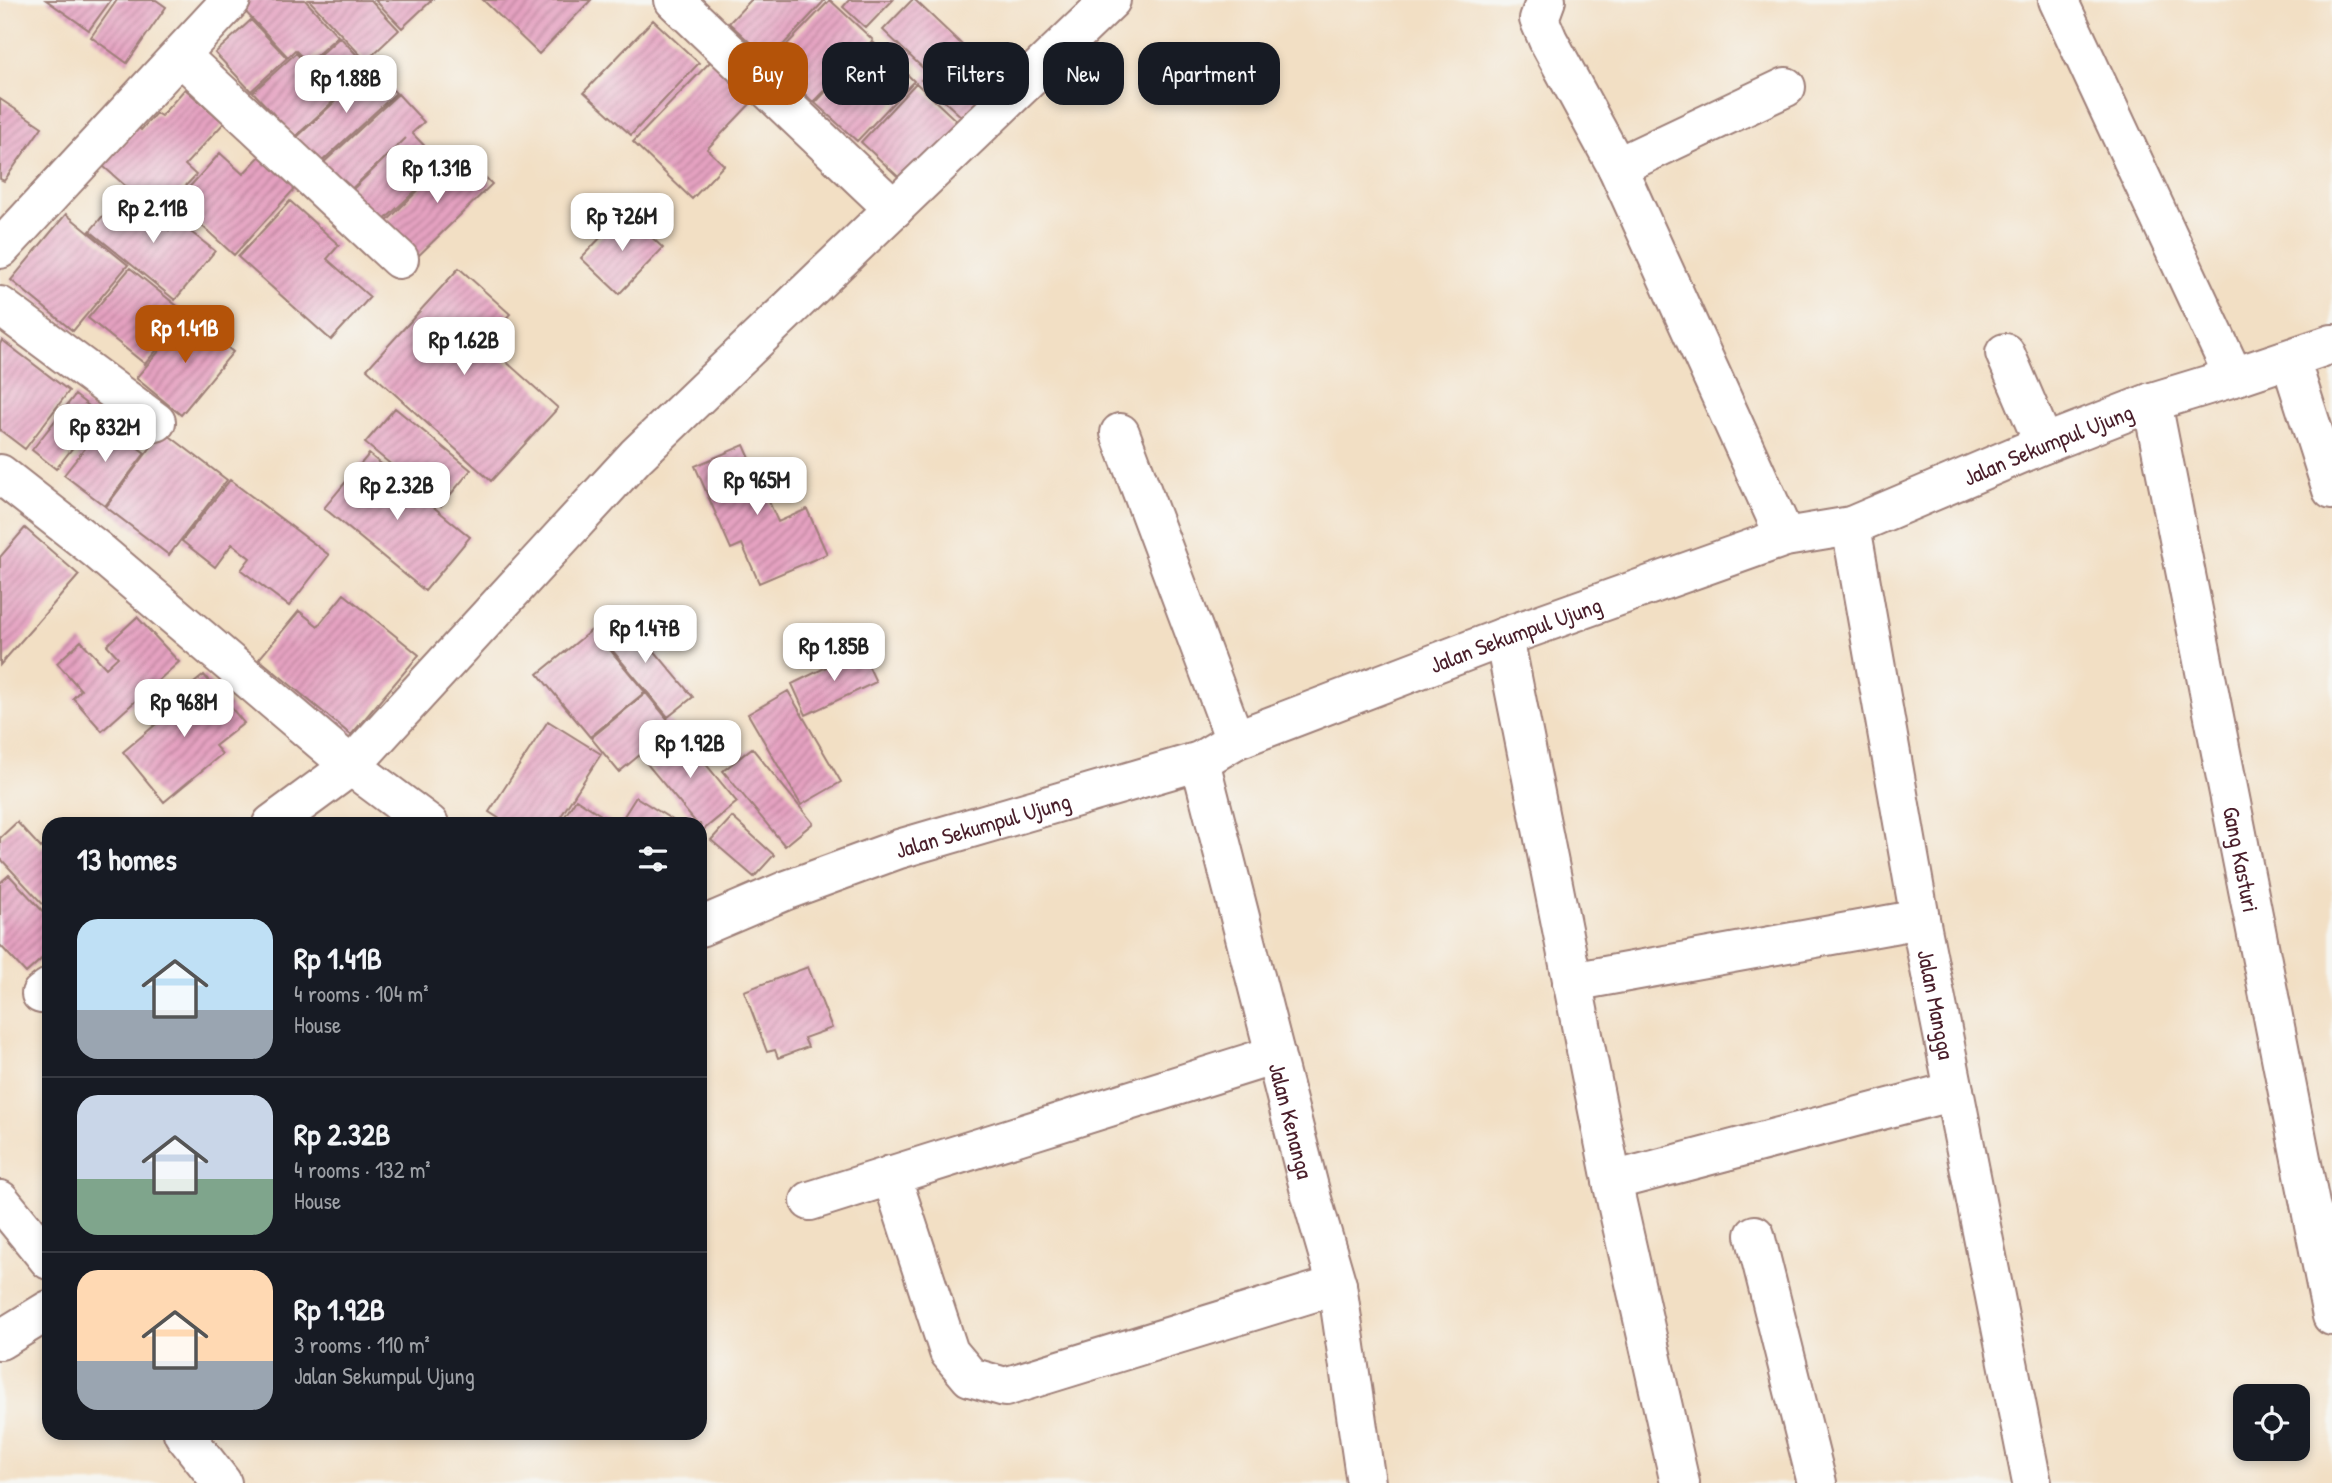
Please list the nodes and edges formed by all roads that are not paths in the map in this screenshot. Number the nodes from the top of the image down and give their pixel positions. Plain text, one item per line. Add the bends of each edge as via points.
1 (674, 0) edge
2 (1111, 0) edge
3 (1545, 0) edge
4 (2058, 0) edge
5 (215, 5) edge
6 (181, 56) junction
7 (1786, 87) dead end
8 (1617, 167) junction
9 (894, 209) junction
10 (0, 249) edge
11 (399, 259) dead end
12 (0, 306) edge
13 (2332, 344) edge
14 (2006, 353) dead end
15 (2290, 359) junction
16 (2234, 377) junction
17 (2152, 402) junction
18 (156, 422) dead end
19 (1120, 433) dead end
20 (2044, 444) junction
21 (0, 474) edge
22 (2332, 491) edge
23 (1851, 526) junction
24 (1785, 537) junction
25 (1504, 637) junction
26 (1235, 740) junction
27 (1200, 761) junction
28 (351, 766) junction
29 (282, 817) edge
30 (420, 817) edge
31 (1920, 919) junction
32 (707, 924) edge
33 (1572, 982) junction
34 (1275, 1055) junction
35 (1954, 1091) junction
36 (891, 1175) junction
37 (1612, 1181) junction
38 (0, 1200) edge
39 (810, 1201) dead end
40 (1755, 1235) dead end
41 (42, 1251) edge
42 (1338, 1285) junction
43 (42, 1314) edge
44 (2332, 1316) edge
45 (0, 1340) edge
46 (188, 1440) edge
47 (222, 1483) edge
48 (1366, 1483) edge
49 (1680, 1483) edge
50 (1817, 1483) edge
51 (2032, 1483) edge

1 - 9 street
2 - 9 street
3 - 8 street via 1539,19 1548,40
4 - 16 street
5 - 6 street
6 - 10 street
6 - 11 street
7 - 8 street
8 - 24 street
9 - 28 street via 636,456
12 - 18 street
13 - 15 street, Jalan Sekumpul Ujung
14 - 20 street
15 - 16 street, Jalan Sekumpul Ujung
15 - 22 street
16 - 17 street, Jalan Sekumpul Ujung
17 - 20 street, Jalan Sekumpul Ujung
17 - 44 street, Gang Kasturi
19 - 26 street
20 - 23 street, Jalan Sekumpul Ujung
21 - 28 street via 97,550
23 - 24 street, Jalan Sekumpul Ujung
23 - 31 street, Jalan Mangga
24 - 25 street, Jalan Sekumpul Ujung
25 - 26 street, Jalan Sekumpul Ujung
25 - 33 street
26 - 27 street, Jalan Sekumpul Ujung
27 - 32 street, Jalan Sekumpul Ujung via 899,849
27 - 34 street, Jalan Kenanga
28 - 29 street
28 - 30 street
31 - 33 street
31 - 35 street, Jalan Mangga
33 - 37 street
34 - 36 street
34 - 42 street, Jalan Kenanga
35 - 37 street
35 - 51 street, Jalan Mangga
36 - 39 street
36 - 42 street via 949,1352 970,1377 1005,1387
37 - 49 street
38 - 41 street
40 - 50 street
42 - 48 street, Jalan Kenanga
43 - 45 street
46 - 47 street

